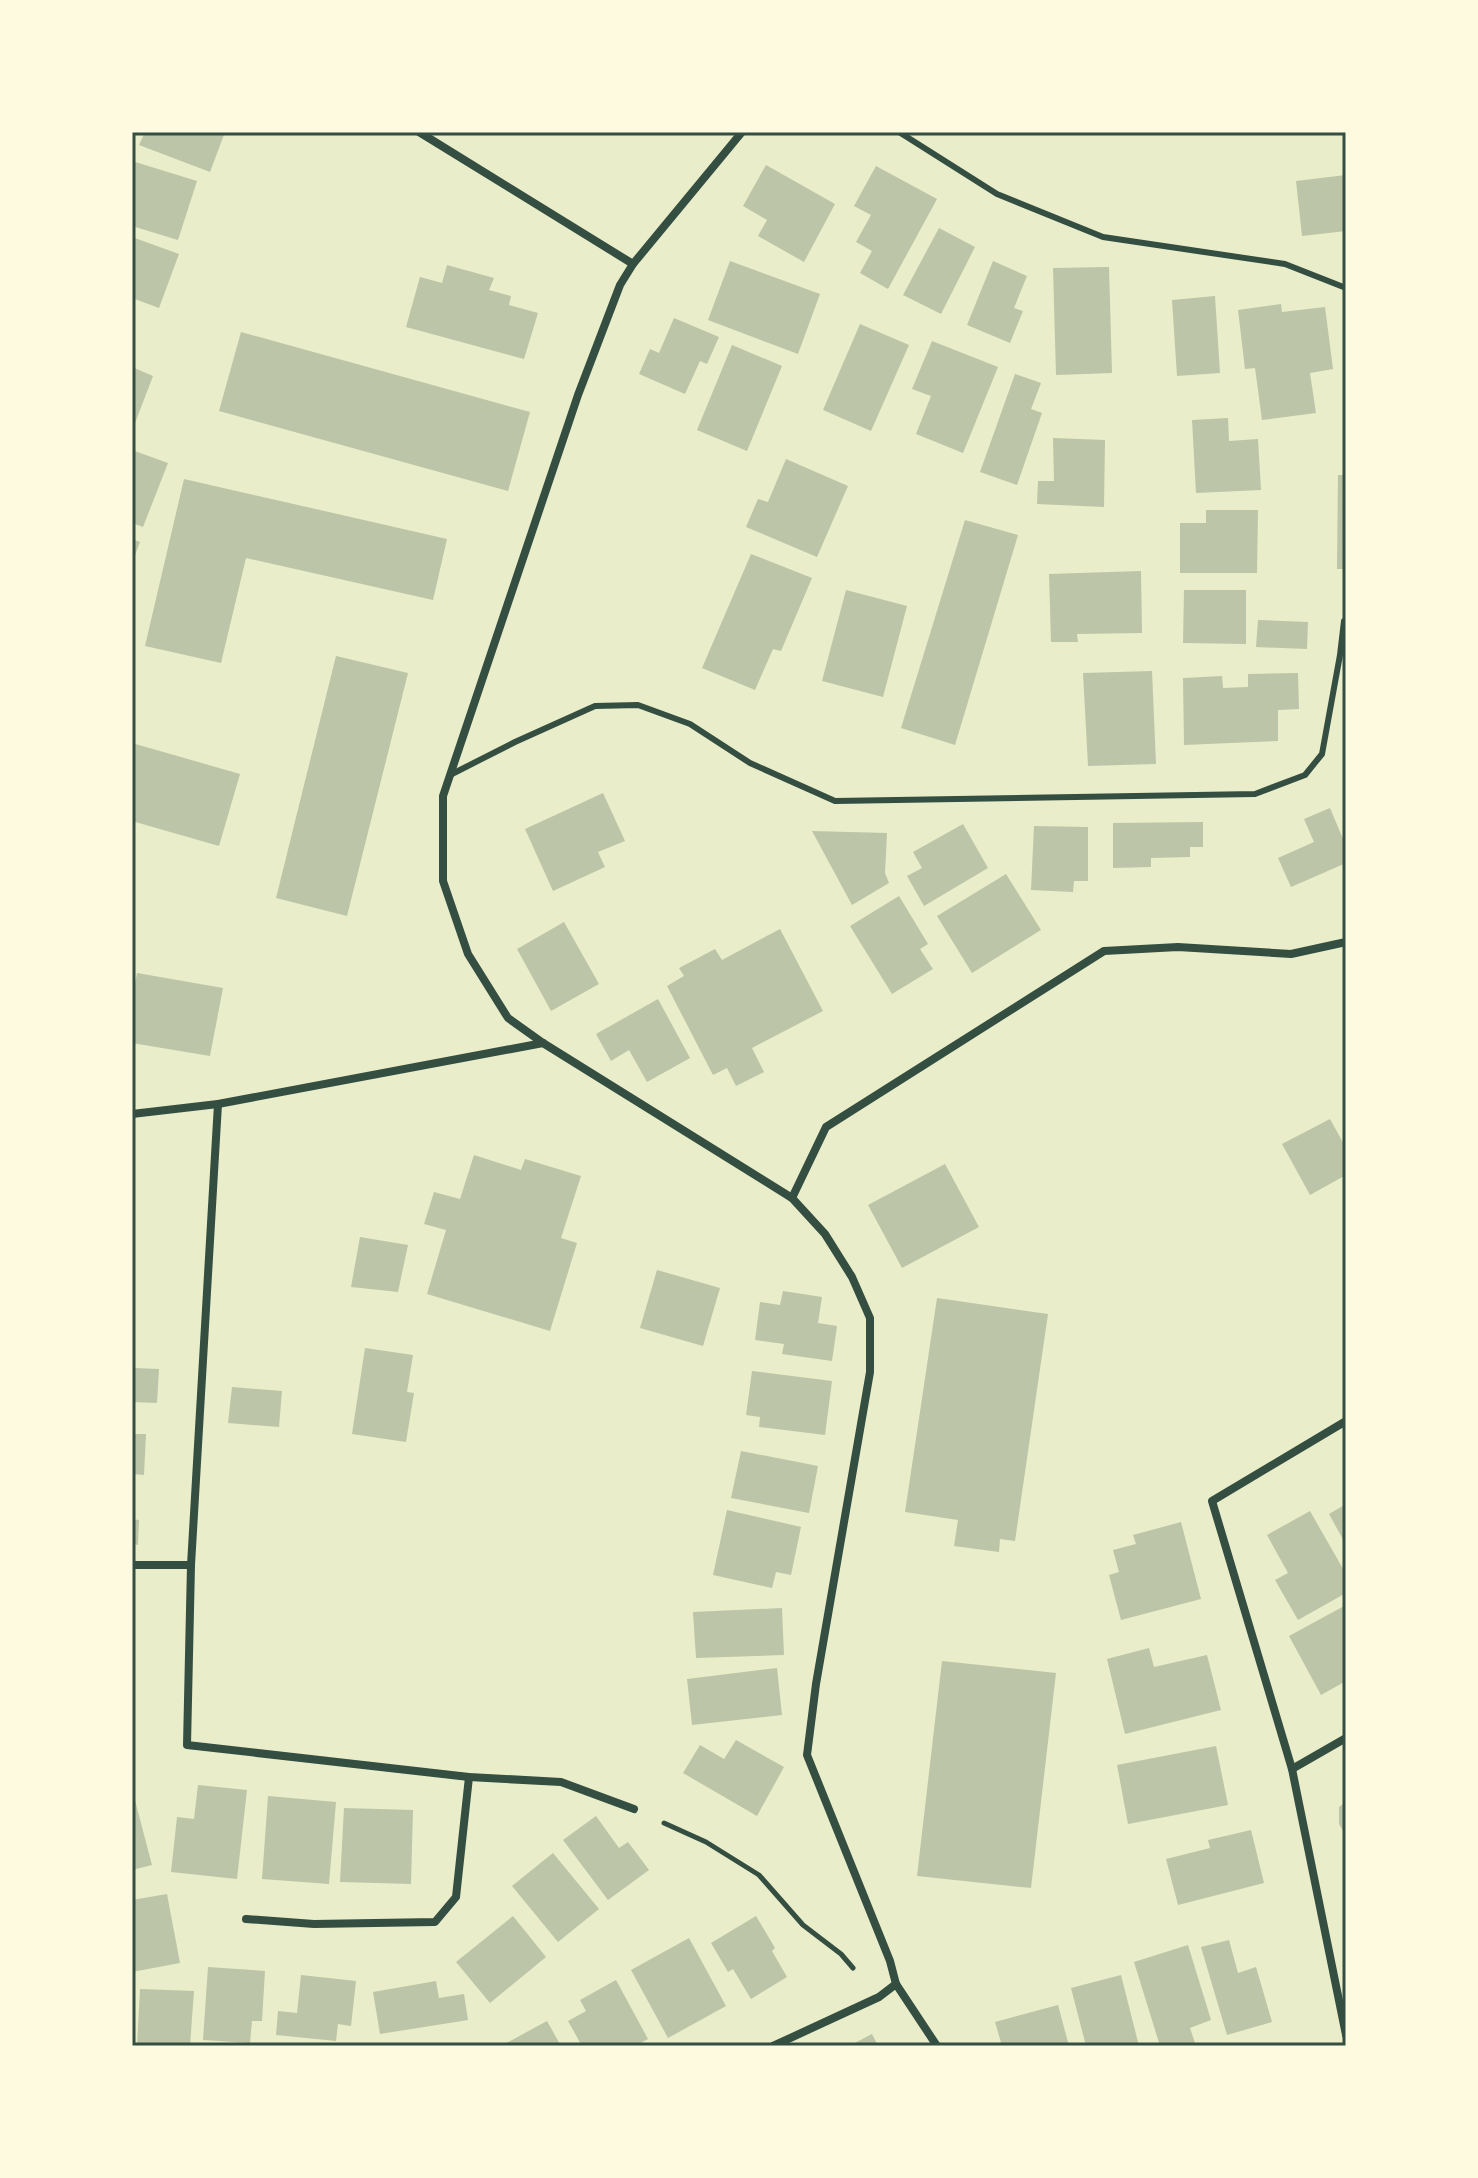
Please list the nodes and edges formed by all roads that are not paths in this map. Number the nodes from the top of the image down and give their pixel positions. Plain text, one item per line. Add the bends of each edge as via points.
1 (419, 132) edge
2 (742, 132) edge
3 (899, 132) edge
4 (633, 264) junction
5 (1346, 288) edge
6 (1346, 621) edge
7 (452, 774) junction
8 (1346, 942) edge
9 (543, 1043) junction
10 (218, 1104) junction
11 (132, 1114) edge
12 (792, 1198) junction
13 (1346, 1421) edge
14 (132, 1565) edge
15 (191, 1565) junction
16 (1346, 1738) edge
17 (1292, 1769) junction
18 (469, 1777) junction
19 (634, 1809) road end
20 (246, 1919) dead end
21 (896, 1984) junction
22 (1346, 2035) edge
23 (773, 2046) edge
24 (937, 2046) edge

1 - 4 street
2 - 4 street
3 - 5 lane via 997,194 1103,237 1285,264
4 - 7 street via 578,395
6 - 7 lane via 1322,754 1305,775 1255,794 835,801 750,763 690,724 638,705 595,706
7 - 9 street via 443,796 443,881 468,954 508,1018
8 - 12 street via 1291,954 1178,947 1104,951 826,1127
9 - 10 street
9 - 12 street
10 - 11 street
10 - 15 street
12 - 21 street via 825,1234 870,1318 870,1372 807,1755
13 - 17 street via 1212,1501
14 - 15 street
15 - 18 street via 187,1745
16 - 17 street
17 - 22 street
18 - 19 street via 561,1782
18 - 20 street via 456,1897 435,1922
21 - 23 street
21 - 24 street

